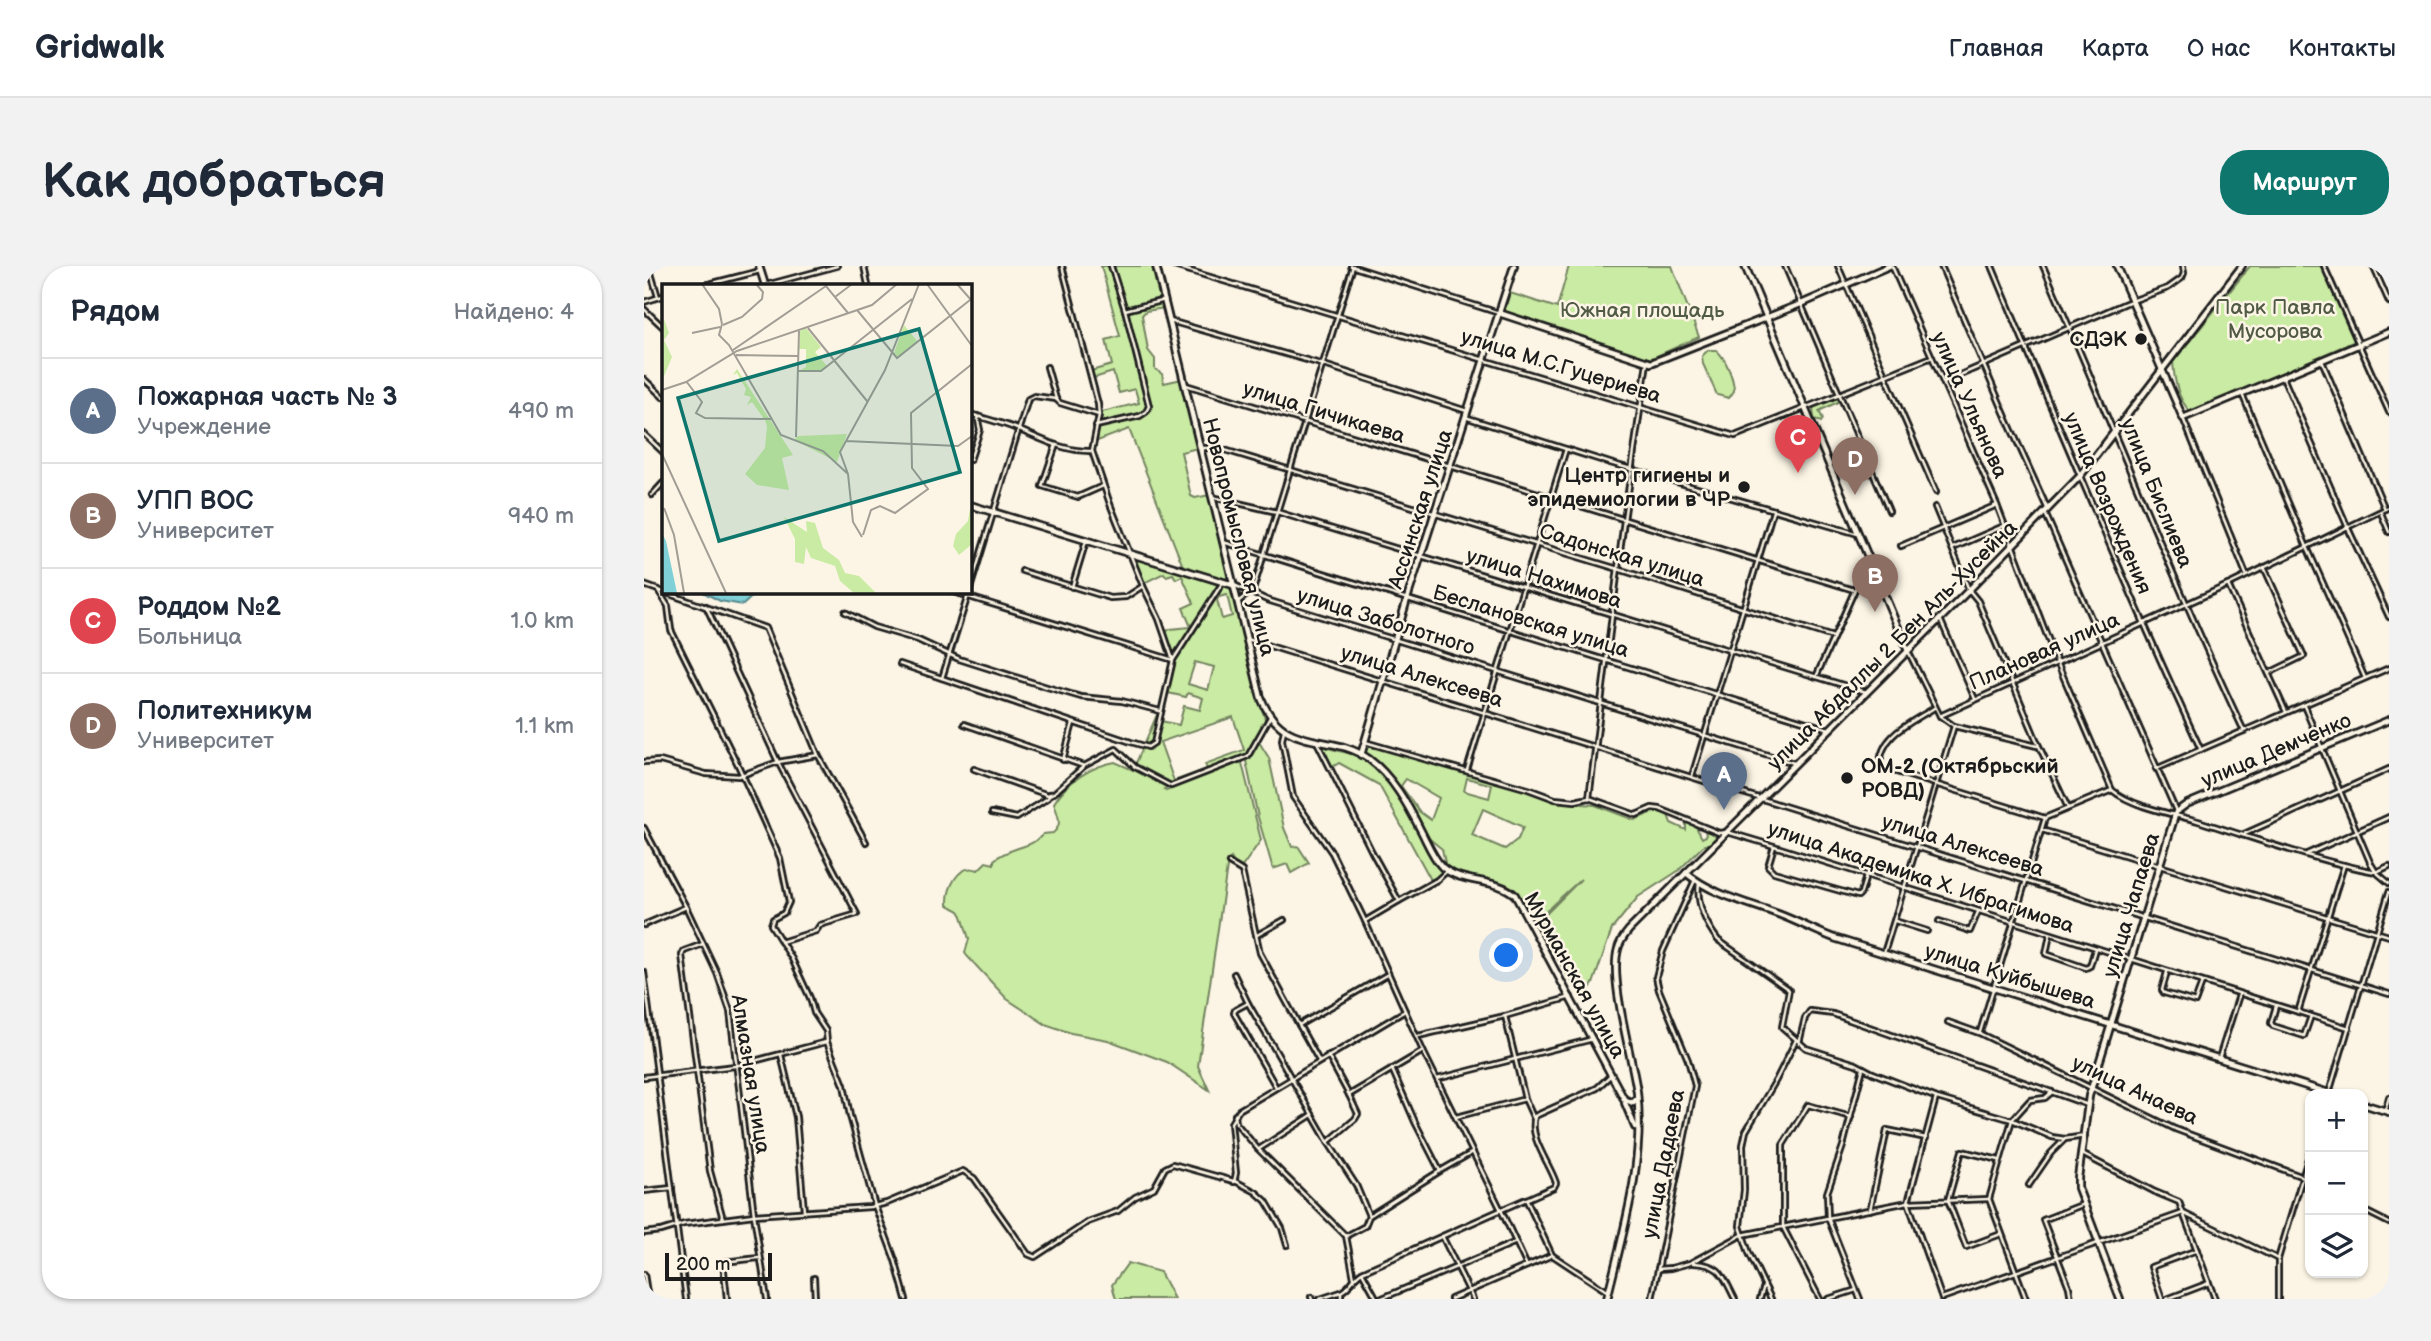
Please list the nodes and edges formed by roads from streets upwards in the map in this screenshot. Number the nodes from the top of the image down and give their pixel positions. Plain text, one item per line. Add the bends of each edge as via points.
1 (649, 266) edge
2 (837, 266) edge
3 (864, 266) edge
4 (1062, 266) edge
5 (1111, 266) edge
6 (1156, 266) edge
7 (1174, 266) edge
8 (1353, 266) edge
9 (1514, 266) edge
10 (1745, 266) edge
11 (1785, 266) edge
12 (1838, 266) edge
13 (1890, 266) edge
14 (1941, 266) edge
15 (1992, 266) edge
16 (2043, 266) edge
17 (2117, 266) edge
18 (2183, 266) edge
19 (2242, 266) edge
20 (2324, 266) edge
21 (2373, 266) edge
22 (759, 269) edge
23 (708, 284) edge
24 (769, 284) edge
25 (868, 284) edge
26 (1847, 284) junction
27 (662, 296) edge
28 (658, 297) junction
29 (1165, 300) junction
30 (2134, 301) junction
31 (644, 302) edge
32 (2389, 302) edge
33 (1801, 304) junction
34 (644, 309) edge
35 (1125, 310) junction
36 (1499, 313) junction
37 (1339, 317) junction
38 (1767, 317) junction
39 (1170, 321) junction
40 (662, 326) edge
41 (2070, 328) junction
42 (2389, 332) edge
43 (2359, 345) junction
44 (2025, 347) junction
45 (1932, 357) junction
46 (1484, 359) junction
47 (2322, 361) junction
48 (1647, 362) junction
49 (1324, 365) junction
50 (1984, 365) junction
51 (1048, 367) dead end
52 (2164, 370) junction
53 (1885, 376) junction
54 (2283, 377) junction
55 (644, 379) edge
56 (1943, 383) junction
57 (1186, 386) junction
58 (1841, 394) junction
59 (2242, 394) junction
60 (662, 396) edge
61 (1056, 399) junction
62 (1640, 406) junction
63 (1806, 408) junction
64 (1467, 411) junction
65 (2389, 412) edge
66 (971, 414) edge
67 (1099, 415) junction
68 (977, 416) junction
69 (1465, 417) junction
70 (2183, 418) junction
71 (1306, 422) junction
72 (1096, 426) junction
73 (1020, 430) junction
74 (2115, 432) junction
75 (644, 434) edge
76 (1056, 445) junction
77 (1200, 448) junction
78 (1566, 449) junction
79 (1092, 450) junction
80 (662, 451) edge
81 (971, 457) edge
82 (1450, 467) junction
83 (1291, 470) junction
84 (1631, 470) junction
85 (2081, 475) junction
86 (662, 484) edge
87 (1104, 486) junction
88 (1936, 492) dead end
89 (652, 495) dead end
90 (1212, 497) junction
91 (1550, 497) junction
92 (971, 505) edge
93 (1997, 505) junction
94 (1935, 507) dead end
95 (2385, 509) edge
96 (993, 511) junction
97 (1773, 511) junction
98 (1889, 511) dead end
99 (2047, 511) junction
100 (1277, 513) junction
101 (1435, 514) junction
102 (1624, 520) junction
103 (2005, 525) junction
104 (1944, 528) junction
105 (2348, 528) junction
106 (2389, 532) edge
107 (1859, 535) junction
108 (1086, 541) junction
109 (1223, 542) junction
110 (1536, 545) junction
111 (1901, 546) dead end
112 (2013, 546) junction
113 (2306, 547) junction
114 (1953, 548) junction
115 (1129, 553) junction
116 (1263, 554) junction
117 (1421, 557) junction
118 (1869, 558) junction
119 (1758, 561) junction
120 (2264, 567) junction
121 (1618, 569) junction
122 (1022, 571) dead end
123 (2247, 576) junction
124 (1223, 582) junction
125 (2228, 584) junction
126 (644, 585) edge
127 (971, 585) edge
128 (1234, 585) junction
129 (1143, 586) junction
130 (1072, 587) junction
131 (1523, 588) junction
132 (658, 590) junction
133 (1854, 590) junction
134 (1969, 590) junction
135 (662, 591) edge
136 (666, 593) edge
137 (969, 593) edge
138 (971, 593) edge
139 (1251, 593) junction
140 (1407, 599) junction
141 (1238, 601) junction
142 (2186, 604) junction
143 (706, 607) junction
144 (1743, 610) junction
145 (845, 612) dead end
146 (1613, 616) junction
147 (2389, 617) edge
148 (1940, 619) junction
149 (2142, 624) junction
150 (1509, 631) junction
151 (1833, 637) junction
152 (1247, 639) junction
153 (1395, 640) junction
154 (2101, 642) junction
155 (1908, 651) junction
156 (1731, 652) junction
157 (949, 654) junction
158 (1173, 660) junction
159 (1606, 662) junction
160 (2057, 662) junction
161 (900, 664) dead end
162 (2389, 668) edge
163 (1496, 671) junction
164 (2268, 673) junction
165 (1816, 677) junction
166 (942, 678) junction
167 (2365, 678) junction
168 (1382, 680) junction
169 (2011, 682) junction
170 (1866, 692) junction
171 (1717, 695) junction
172 (1975, 699) junction
173 (1602, 703) junction
174 (2304, 706) junction
175 (1934, 708) junction
176 (1484, 711) junction
177 (1160, 712) junction
178 (2287, 713) junction
179 (1940, 716) junction
180 (1270, 718) junction
181 (2389, 720) edge
182 (1073, 723) junction
183 (964, 724) dead end
184 (1954, 726) junction
185 (1830, 729) junction
186 (1284, 730) junction
187 (2244, 731) junction
188 (1704, 736) junction
189 (1317, 742) junction
190 (1364, 742) junction
191 (1595, 746) junction
192 (2039, 746) junction
193 (2322, 747) junction
194 (2201, 750) junction
195 (818, 755) junction
196 (1361, 755) junction
197 (1063, 760) junction
198 (644, 762) edge
199 (778, 762) junction
200 (1795, 764) junction
201 (1084, 766) junction
202 (974, 769) dead end
203 (2156, 769) junction
204 (2389, 769) edge
205 (1467, 771) junction
206 (741, 775) junction
207 (1692, 776) junction
208 (1937, 785) junction
209 (2340, 789) junction
210 (2112, 790) junction
211 (1050, 794) junction
212 (1589, 798) junction
213 (1760, 798) junction
214 (2068, 808) junction
215 (992, 813) dead end
216 (2176, 813) junction
217 (2389, 817) edge
218 (2045, 818) junction
219 (644, 828) edge
220 (2042, 830) junction
221 (2356, 831) junction
222 (1727, 832) junction
223 (2242, 835) junction
224 (866, 842) dead end
225 (1774, 846) junction
226 (1917, 847) junction
227 (2307, 854) junction
228 (1229, 863) dead end
229 (2344, 865) junction
230 (2159, 866) junction
231 (2389, 866) edge
232 (1447, 871) junction
233 (2376, 872) junction
234 (1686, 873) junction
235 (1866, 876) junction
236 (2027, 881) junction
237 (1697, 882) junction
238 (2389, 883) edge
239 (1905, 888) junction
240 (2389, 892) edge
241 (1399, 901) junction
242 (686, 907) junction
243 (1978, 912) junction
244 (2143, 917) junction
245 (2329, 917) junction
246 (1284, 920) dead end
247 (1365, 920) junction
248 (1895, 921) junction
249 (1939, 921) dead end
250 (2014, 923) junction
251 (644, 925) edge
252 (1927, 931) dead end
253 (2377, 932) junction
254 (1257, 934) junction
255 (2050, 934) junction
256 (2389, 936) edge
257 (781, 942) junction
258 (703, 944) junction
259 (2095, 949) junction
260 (1884, 953) junction
261 (2131, 959) junction
262 (2312, 968) junction
263 (644, 972) edge
264 (2167, 972) junction
265 (1234, 974) dead end
266 (1388, 974) junction
267 (2202, 983) junction
268 (2361, 985) junction
269 (1993, 988) junction
270 (2389, 994) edge
271 (2239, 995) junction
272 (1571, 997) junction
273 (1248, 1003) junction
274 (2276, 1006) junction
275 (1405, 1011) junction
276 (2298, 1012) junction
277 (1506, 1016) junction
278 (2311, 1016) junction
279 (1948, 1023) dead end
280 (2110, 1024) junction
281 (1299, 1025) junction
282 (2349, 1028) junction
283 (1979, 1033) junction
284 (1417, 1036) junction
285 (1593, 1039) junction
286 (1796, 1040) junction
287 (827, 1042) junction
288 (1799, 1043) junction
289 (1423, 1051) junction
290 (781, 1055) junction
291 (1328, 1056) junction
292 (2219, 1058) junction
293 (1516, 1059) junction
294 (1319, 1061) junction
295 (735, 1066) junction
296 (1863, 1068) junction
297 (1392, 1069) junction
298 (698, 1070) junction
299 (658, 1075) junction
300 (1611, 1075) junction
301 (644, 1077) edge
302 (1291, 1078) junction
303 (1437, 1080) junction
304 (1276, 1087) junction
305 (2091, 1088) junction
306 (2314, 1089) edge
307 (2331, 1089) edge
308 (2052, 1092) junction
309 (1349, 1095) junction
310 (2389, 1097) edge
311 (1637, 1098) junction
312 (1937, 1098) junction
313 (1525, 1099) junction
314 (1624, 1099) junction
315 (2088, 1105) junction
316 (2368, 1106) edge
317 (2387, 1112) edge
318 (1236, 1115) junction
319 (1312, 1115) junction
320 (1455, 1117) junction
321 (1851, 1117) junction
322 (1534, 1119) junction
323 (2012, 1121) junction
324 (1637, 1136) junction
325 (2085, 1136) junction
326 (1926, 1138) junction
327 (2065, 1139) junction
328 (1328, 1142) junction
329 (1258, 1149) junction
330 (1473, 1152) junction
331 (2082, 1154) junction
332 (2000, 1160) junction
333 (2305, 1170) edge
334 (1440, 1171) junction
335 (2303, 1177) junction
336 (1234, 1182) junction
337 (2028, 1185) dead end
338 (673, 1188) junction
339 (644, 1191) edge
340 (1526, 1199) junction
341 (1989, 1199) junction
342 (1948, 1200) junction
343 (1908, 1202) junction
344 (2084, 1204) junction
345 (875, 1206) junction
346 (1502, 1210) junction
347 (1870, 1210) junction
348 (804, 1211) junction
349 (2368, 1212) edge
350 (2183, 1213) junction
351 (754, 1214) junction
352 (1369, 1216) junction
353 (1828, 1218) junction
354 (723, 1219) junction
355 (2389, 1223) edge
356 (677, 1226) junction
357 (1783, 1227) junction
358 (644, 1233) edge
359 (2001, 1234) junction
360 (1441, 1235) junction
361 (1741, 1235) junction
362 (1346, 1236) junction
363 (1516, 1242) junction
364 (2099, 1242) junction
365 (1287, 1245) dead end
366 (2197, 1250) junction
367 (1552, 1255) junction
368 (2056, 1257) junction
369 (761, 1258) junction
370 (2278, 1259) junction
371 (1690, 1263) junction
372 (1527, 1266) junction
373 (1457, 1267) junction
374 (1658, 1269) junction
375 (1362, 1272) junction
376 (2016, 1272) junction
377 (644, 1274) edge
378 (814, 1278) dead end
379 (1354, 1278) junction
380 (2209, 1283) junction
381 (1764, 1286) junction
382 (1856, 1290) junction
383 (1341, 1292) junction
384 (1468, 1292) junction
385 (1608, 1292) junction
386 (648, 1299) edge
387 (686, 1299) edge
388 (727, 1299) edge
389 (767, 1299) edge
390 (815, 1299) edge
391 (906, 1299) edge
392 (1320, 1299) edge
393 (1341, 1299) edge
394 (1378, 1299) edge
395 (1451, 1299) edge
396 (1472, 1299) edge
397 (1606, 1299) edge
398 (1652, 1299) edge
399 (1735, 1299) edge
400 (1760, 1299) edge
401 (1771, 1299) edge
402 (1820, 1299) edge
403 (1828, 1299) edge
404 (1860, 1299) edge
405 (1942, 1299) edge
406 (2026, 1299) edge
407 (2071, 1299) edge
408 (2120, 1299) edge
409 (2162, 1299) edge
410 (2167, 1299) edge
411 (2215, 1299) edge
412 (2278, 1299) edge

1 - 28 street
2 - 24 street
3 - 25 street
4 - 67 street
5 - 35 street
6 - 29 street, Новопромысловая улица
7 - 37 street, улица М.С.Гуцериева
8 - 36 street
8 - 37 street
9 - 36 street, Ассинская улица
10 - 38 street
11 - 33 street
12 - 26 street
13 - 26 street
13 - 45 street, улица Ульянова
14 - 50 street
15 - 44 street, улица Возрождения
16 - 41 street, улица Бислиева
17 - 30 street
18 - 30 street via 2178,282
19 - 52 street, улица Абдаллы 2 Бен Аль-Хусейна
20 - 43 street
21 - 32 street
22 - 23 street
26 - 33 street
26 - 53 street
27 - 28 street
28 - 31 street
29 - 35 street
29 - 39 street, Новопромысловая улица
30 - 41 street
30 - 52 street
33 - 38 street
33 - 58 street
34 - 40 street
35 - 72 street via 1149,406 1140,416
36 - 46 street, Ассинская улица
36 - 48 street
37 - 46 street, улица М.С.Гуцериева
37 - 49 street
38 - 48 street
38 - 63 street
39 - 49 street
39 - 57 street, Новопромысловая улица
41 - 44 street
41 - 74 street, улица Бислиева
42 - 43 street
43 - 47 street
43 - 65 street
44 - 50 street
44 - 85 street, улица Возрождения
45 - 53 street, улица М.С.Гуцериева
45 - 56 street, улица Ульянова
46 - 62 street, улица М.С.Гуцериева
46 - 64 street, Ассинская улица
47 - 54 street
47 - 95 street
48 - 62 street
49 - 64 street
49 - 71 street
50 - 56 street
50 - 99 street
51 - 61 street
52 - 70 street
52 - 74 street, улица Абдаллы 2 Бен Аль-Хусейна
53 - 58 street, улица М.С.Гуцериева
53 - 88 street
54 - 59 street
54 - 105 street
55 - 60 street
56 - 93 street, улица Ульянова
57 - 71 street, улица Гичикаева
57 - 77 street, Новопромысловая улица
58 - 63 street, улица М.С.Гуцериева
58 - 98 street
59 - 70 street
59 - 113 street
61 - 67 street
61 - 73 street via 1030,397
62 - 63 street, улица М.С.Гуцериева via 1738,436
62 - 84 street
63 - 107 street
64 - 69 street, Ассинская улица
66 - 68 street
67 - 72 street
68 - 73 street
68 - 81 street via 980,429
69 - 78 street
69 - 82 street, Ассинская улица
70 - 123 street
71 - 82 street, улица Гичикаева
71 - 83 street
72 - 79 street
73 - 76 street
73 - 96 street
74 - 85 street, улица Абдаллы 2 Бен Аль-Хусейна
74 - 142 street, улица Бислиева
75 - 80 street
76 - 79 street
76 - 87 street via 1042,486 1078,497
77 - 83 street, Садонская улица via 1218,448
77 - 90 street, Новопромысловая улица
78 - 84 street
78 - 91 street
79 - 87 street
82 - 91 street, улица Гичикаева
82 - 101 street, Ассинская улица
83 - 100 street
83 - 101 street, Садонская улица
84 - 97 street
84 - 102 street
85 - 99 street, улица Абдаллы 2 Бен Аль-Хусейна
85 - 149 street, улица Возрождения
86 - 89 street
87 - 115 street
90 - 100 street, улица Нахимова
90 - 109 street, Новопромысловая улица
91 - 102 street, улица Гичикаева
91 - 110 street
92 - 96 street, улица Заболотного
93 - 103 street, улица Ульянова
93 - 104 street
94 - 104 street
95 - 105 street, Плановая улица
95 - 106 street
96 - 108 street, улица Заболотного
96 - 127 street
97 - 107 street
97 - 119 street
99 - 112 street, улица Абдаллы 2 Бен Аль-Хусейна
99 - 154 street
100 - 116 street
100 - 117 street, улица Нахимова
101 - 110 street, Садонская улица
101 - 117 street, Ассинская улица
102 - 119 street, улица Гичикаева
102 - 121 street
103 - 112 street, улица Ульянова
103 - 114 street
104 - 111 street
104 - 114 street
105 - 113 street, Плановая улица
105 - 147 street
107 - 118 street
108 - 115 street, улица Заболотного
108 - 130 street
109 - 116 street, Беслановская улица
109 - 128 street, Новопромысловая улица
110 - 121 street, Садонская улица
110 - 131 street
112 - 134 street, улица Абдаллы 2 Бен Аль-Хусейна
112 - 160 street, улица Ульянова
113 - 120 street, Плановая улица
113 - 167 street
114 - 134 street
115 - 124 street, улица Заболотного
115 - 129 street
116 - 139 street
116 - 140 street, Беслановская улица
117 - 131 street, улица Нахимова
117 - 140 street, Ассинская улица
118 - 133 street
118 - 155 street
119 - 133 street, улица Гичикаева
119 - 144 street
120 - 123 street, Плановая улица
120 - 164 street via 2304,656
121 - 144 street, Садонская улица
121 - 146 street
122 - 130 street
123 - 125 street, Плановая улица
124 - 128 street, улица Заболотного
124 - 158 street
125 - 142 street, Плановая улица
125 - 164 street
126 - 132 street
128 - 139 street, улица Заболотного
128 - 141 street, Новопромысловая улица
129 - 130 street via 1118,598
129 - 158 street
131 - 146 street, улица Нахимова
131 - 150 street
132 - 135 street
132 - 206 street via 667,606 671,630
133 - 151 street
134 - 148 street, улица Абдаллы 2 Бен Аль-Хусейна
134 - 169 street via 1978,601
136 - 143 street
137 - 157 street
138 - 158 street
139 - 141 street
139 - 153 street, улица Заболотного
140 - 150 street, Беслановская улица
140 - 153 street, Ассинская улица
141 - 152 street, Новопромысловая улица
142 - 149 street, Плановая улица
142 - 187 street, улица Бислиева
143 - 195 street via 765,628
143 - 199 street
144 - 151 street, Садонская улица
144 - 156 street
145 - 157 street
146 - 156 street, улица Нахимова
146 - 159 street
148 - 155 street, улица Абдаллы 2 Бен Аль-Хусейна
148 - 172 street
149 - 154 street, Плановая улица
149 - 194 street, улица Возрождения
150 - 159 street, Беслановская улица
150 - 163 street
151 - 165 street
152 - 168 street, улица Алексеева
152 - 180 street, Новопромысловая улица
153 - 163 street, улица Заболотного
153 - 168 street, Ассинская улица
154 - 160 street, Плановая улица
154 - 203 street
155 - 170 street, улица Абдаллы 2 Бен Аль-Хусейна
155 - 175 street
156 - 165 street, улица Нахимова
156 - 171 street
157 - 166 street
157 - 177 street via 1080,697 1122,701
158 - 177 street
159 - 171 street, Беслановская улица
159 - 173 street
160 - 169 street, Плановая улица
160 - 210 street, улица Ульянова
161 - 166 street
162 - 167 street
163 - 173 street, улица Заболотного
163 - 176 street
164 - 178 street
165 - 170 street, улица Нахимова
166 - 182 street
167 - 174 street
168 - 176 street, улица Алексеева
168 - 190 street, Ассинская улица
169 - 172 street, Плановая улица
169 - 192 street
170 - 185 street, улица Абдаллы 2 Бен Аль-Хусейна
171 - 185 street, Беслановская улица
171 - 188 street
172 - 179 street, Плановая улица
173 - 188 street, улица Заболотного
173 - 191 street
174 - 178 street
174 - 193 street
175 - 179 street
175 - 208 street via 1889,737 1880,767
176 - 191 street, улица Алексеева
176 - 205 street
177 - 182 street via 1148,747
178 - 187 street
179 - 184 street
180 - 186 street, Новопромысловая улица
180 - 201 street via 1248,756 1171,786 1116,749
181 - 193 street, улица Демченко
182 - 197 street
183 - 197 street
184 - 192 street
184 - 208 street
185 - 200 street, улица Абдаллы 2 Бен Аль-Хусейна
186 - 189 street, Новопромысловая улица
186 - 247 street via 1283,751 1293,797 1332,853
187 - 194 street
188 - 200 street, улица Заболотного
188 - 207 street
189 - 196 street, Новопромысловая улица
189 - 241 street
190 - 196 street, Ассинская улица
190 - 205 street, улица Академика Х. Ибрагимова
191 - 207 street, улица Алексеева
191 - 212 street
192 - 214 street
193 - 209 street
193 - 216 street, улица Демченко via 2187,804
194 - 203 street
195 - 199 street
195 - 224 street
196 - 232 street via 1393,784
197 - 201 street
198 - 206 street via 660,761 706,774
199 - 206 street
199 - 257 street via 857,914
200 - 213 street, улица Абдаллы 2 Бен Аль-Хусейна
201 - 211 street
202 - 211 street
203 - 216 street
204 - 209 street
205 - 212 street, улица Академика Х. Ибрагимова via 1555,799
206 - 257 street via 782,865 789,902 771,925
207 - 213 street, улица Алексеева
208 - 218 street
208 - 226 street
209 - 221 street
209 - 223 street
210 - 214 street
210 - 216 street via 2125,799
211 - 215 street via 1017,818
212 - 222 street, улица Академика Х. Ибрагимова via 1636,815 1660,809 1719,833
213 - 222 street, улица Абдаллы 2 Бен Аль-Хусейна
213 - 226 street, улица Алексеева
214 - 218 street
216 - 223 street
216 - 230 street, улица Чапаева
217 - 221 street
218 - 220 street
219 - 242 street, Алмазная улица
220 - 230 street
220 - 236 street
221 - 227 street
221 - 233 street
222 - 225 street, улица Академика Х. Ибрагимова
222 - 234 street, улица Абдаллы 2 Бен Аль-Хусейна
223 - 227 street
225 - 235 street, улица Академика Х. Ибрагимова
225 - 235 street via 1768,866 1774,872 1857,897
226 - 236 street, улица Алексеева
226 - 239 street
227 - 229 street
228 - 254 street via 1242,871
229 - 233 street
229 - 245 street
230 - 244 street, улица Чапаева
230 - 245 street
231 - 233 street
232 - 241 street
232 - 272 street, Мурманская улица via 1515,895
233 - 238 street
234 - 237 street, улица Куйбышева
234 - 311 street, улица Абдаллы 2 Бен Аль-Хусейна via 1629,930 1618,948 1618,990
235 - 239 street, улица Академика Х. Ибрагимова
236 - 244 street, улица Алексеева
236 - 250 street
237 - 260 street, улица Куйбышева via 1821,933
237 - 286 street via 1699,901 1718,940 1789,990 1782,1027
237 - 374 street, улица Дадаева via 1656,973 1695,1086
239 - 243 street, улица Академика Х. Ибрагимова
239 - 248 street
240 - 253 street
241 - 247 street
242 - 251 street
242 - 258 street, Алмазная улица
243 - 249 street via 1970,931
243 - 250 street, улица Академика Х. Ибрагимова
244 - 261 street, улица Чапаева
244 - 262 street, улица Алексеева
245 - 253 street
245 - 262 street
246 - 254 street
247 - 266 street
248 - 252 street
248 - 260 street
250 - 255 street, улица Академика Х. Ибрагимова
250 - 269 street
253 - 256 street
253 - 268 street
254 - 281 street via 1263,959
255 - 259 street, улица Академика Х. Ибрагимова
255 - 259 street via 2046,954 2086,968
257 - 287 street via 826,1031
258 - 295 street, Алмазная улица via 730,1011
258 - 298 street via 682,956
259 - 261 street, улица Академика Х. Ибрагимова
260 - 269 street, улица Куйбышева
261 - 264 street, улица Академика Х. Ибрагимова
261 - 280 street, улица Чапаева
262 - 268 street, улица Алексеева
262 - 276 street
263 - 299 street
264 - 267 street, улица Академика Х. Ибрагимова
264 - 267 street via 2164,993 2196,1002
265 - 273 street
266 - 275 street
266 - 281 street
267 - 271 street, улица Академика Х. Ибрагимова
268 - 270 street, улица Алексеева
268 - 282 street
269 - 280 street, улица Куйбышева
269 - 283 street
271 - 274 street, улица Академика Х. Ибрагимова
271 - 292 street
272 - 277 street
272 - 285 street, Мурманская улица
273 - 302 street
273 - 304 street via 1234,1013
274 - 276 street, улица Академика Х. Ибрагимова
274 - 278 street via 2271,1024 2304,1036
275 - 284 street
275 - 291 street
276 - 278 street, улица Академика Х. Ибрагимова
277 - 284 street
277 - 293 street
278 - 282 street, улица Академика Х. Ибрагимова
279 - 283 street, улица Анаева
280 - 292 street, улица Куйбышева
280 - 305 street, улица Чапаева
281 - 294 street
282 - 307 street
283 - 305 street, улица Анаева
284 - 289 street
285 - 293 street
285 - 300 street, Мурманская улица
286 - 288 street
286 - 361 street via 1744,1136
287 - 290 street
287 - 345 street via 844,1085
288 - 296 street
288 - 308 street via 1810,1011 1833,1014
289 - 297 street
289 - 303 street
290 - 295 street
290 - 348 street via 796,1117
291 - 294 street
291 - 309 street
292 - 306 street, улица Куйбышева
293 - 303 street
293 - 313 street
294 - 302 street
295 - 298 street
295 - 351 street, Алмазная улица
296 - 312 street
296 - 321 street
297 - 309 street
297 - 334 street
298 - 299 street
298 - 354 street via 710,1171
299 - 301 street
299 - 338 street
300 - 314 street, Мурманская улица
300 - 322 street via 1597,1088
302 - 304 street
302 - 319 street
303 - 320 street
304 - 318 street
305 - 315 street, улица Чапаева
305 - 335 street, улица Анаева via 2175,1129
308 - 315 street
308 - 323 street via 2030,1100
309 - 328 street via 1357,1114
310 - 317 street
311 - 314 street via 1633,1103
311 - 324 street, улица Абдаллы 2 Бен Аль-Хусейна
312 - 323 street
312 - 326 street
313 - 320 street
313 - 322 street
314 - 324 street, Мурманская улица
315 - 325 street, улица Чапаева
316 - 317 street
318 - 329 street via 1237,1123
318 - 336 street via 1231,1123
319 - 328 street
319 - 329 street
320 - 330 street
321 - 353 street via 1828,1186
321 - 357 street via 1808,1105 1783,1144
322 - 340 street via 1536,1138 1555,1180 1554,1187
323 - 327 street
323 - 332 street
324 - 385 street, улица Абдаллы 2 Бен Аль-Хусейна via 1629,1207
325 - 327 street
325 - 331 street, улица Чапаева
326 - 343 street
326 - 347 street via 1887,1129
327 - 337 street
328 - 352 street via 1356,1185
329 - 362 street
330 - 334 street
330 - 346 street
331 - 344 street, улица Чапаева via 2077,1183
331 - 350 street via 2175,1199
332 - 341 street
332 - 342 street via 1962,1151
333 - 335 street
334 - 352 street
335 - 370 street
336 - 345 street via 1170,1165 1154,1188 1118,1211 1088,1222 1035,1257 1028,1254 974,1178 963,1171
336 - 365 street via 1266,1201
338 - 339 street
338 - 356 street
340 - 346 street
340 - 367 street
341 - 342 street
341 - 359 street
342 - 343 street
342 - 359 street via 1965,1247
343 - 347 street
343 - 405 street
344 - 364 street, улица Чапаева
344 - 368 street via 2043,1219
345 - 348 street
345 - 391 street
346 - 360 street
346 - 363 street
347 - 353 street
348 - 351 street
349 - 355 street
350 - 364 street
350 - 366 street
350 - 370 street
351 - 354 street
351 - 369 street, Алмазная улица
352 - 362 street via 1365,1226
353 - 357 street
353 - 382 street
354 - 356 street
356 - 358 street
356 - 387 street
357 - 361 street
357 - 402 street
359 - 376 street
360 - 373 street
360 - 375 street
361 - 371 street
361 - 381 street
362 - 379 street
363 - 372 street
363 - 373 street
364 - 368 street
364 - 408 street, улица Чапаева
366 - 380 street
366 - 409 street via 2151,1267
367 - 372 street
367 - 385 street
368 - 376 street
368 - 407 street
369 - 388 street via 723,1262
369 - 389 street, Алмазная улица
370 - 412 street
371 - 374 street
371 - 399 street via 1705,1263 1722,1272
372 - 384 street
373 - 384 street
373 - 394 street
374 - 398 street, улица Дадаева
375 - 379 street
375 - 394 street
376 - 405 street
376 - 406 street
377 - 386 street
378 - 390 street
379 - 383 street
380 - 410 street
380 - 411 street
381 - 400 street
381 - 401 street
382 - 403 street
382 - 404 street
383 - 392 street
383 - 393 street
384 - 395 street
384 - 396 street
385 - 397 street, улица Абдаллы 2 Бен Аль-Хусейна

